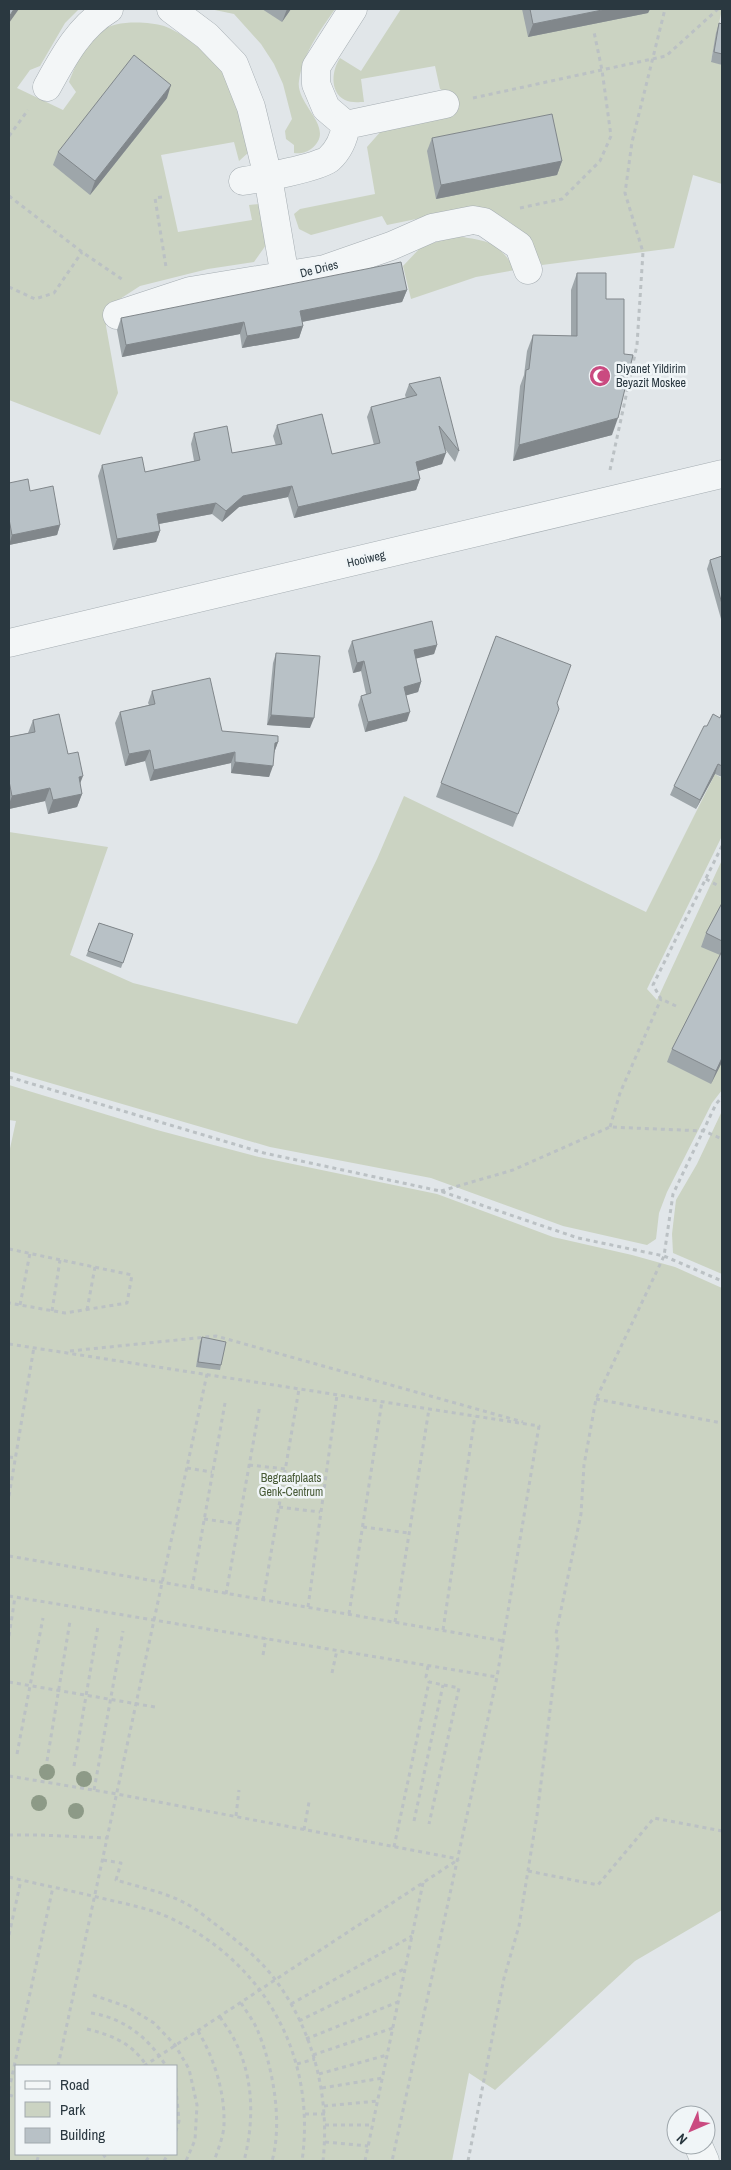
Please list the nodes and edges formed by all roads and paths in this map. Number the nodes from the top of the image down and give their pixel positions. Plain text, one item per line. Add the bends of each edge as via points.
1 (110, 9) edge
2 (171, 9) edge
3 (353, 9) edge
4 (665, 9) edge
5 (718, 9) edge
6 (594, 32) edge
7 (652, 59) junction
8 (602, 70) junction
9 (47, 87) dead end
10 (457, 101) joint
11 (29, 108) dead end
12 (346, 125) junction
13 (9, 136) edge
14 (256, 179) junction
15 (9, 196) edge
16 (162, 197) dead end
17 (519, 208) dead end
18 (82, 252) junction
19 (528, 270) dead end
20 (167, 274) dead end
21 (284, 277) junction
22 (126, 282) dead end
23 (9, 287) edge
24 (117, 315) dead end
25 (610, 471) dead end
26 (722, 474) edge
27 (9, 643) edge
28 (722, 846) edge
29 (706, 879) junction
30 (717, 884) dead end
31 (661, 999) junction
32 (676, 1006) dead end
33 (9, 1077) edge
34 (722, 1097) edge
35 (610, 1127) junction
36 (704, 1131) junction
37 (722, 1139) edge
38 (440, 1191) junction
39 (9, 1249) edge
40 (30, 1253) junction
41 (664, 1256) junction
42 (60, 1260) junction
43 (95, 1267) junction
44 (722, 1281) edge
45 (9, 1304) edge
46 (20, 1306) junction
47 (87, 1310) junction
48 (52, 1311) junction
49 (9, 1344) edge
50 (34, 1347) junction
51 (64, 1352) junction
52 (207, 1374) junction
53 (299, 1389) junction
54 (337, 1394) junction
55 (596, 1399) junction
56 (382, 1402) junction
57 (225, 1403) dead end
58 (260, 1404) dead end
59 (429, 1409) junction
60 (475, 1416) junction
61 (722, 1423) edge
62 (540, 1426) junction
63 (9, 1457) edge
64 (16, 1458) junction
65 (249, 1465) junction
66 (187, 1468) junction
67 (286, 1469) junction
68 (212, 1472) junction
69 (9, 1496) edge
70 (279, 1507) junction
71 (320, 1512) junction
72 (204, 1519) junction
73 (238, 1524) junction
74 (363, 1527) junction
75 (409, 1533) junction
76 (9, 1556) edge
77 (163, 1583) junction
78 (192, 1588) junction
79 (226, 1594) junction
80 (9, 1596) edge
81 (15, 1597) junction
82 (263, 1600) junction
83 (308, 1608) junction
84 (349, 1614) junction
85 (42, 1618) dead end
86 (154, 1620) junction
87 (70, 1621) dead end
88 (395, 1622) junction
89 (98, 1626) dead end
90 (443, 1630) junction
91 (123, 1631) dead end
92 (9, 1636) edge
93 (266, 1638) junction
94 (504, 1641) junction
95 (336, 1650) junction
96 (263, 1654) dead end
97 (428, 1666) junction
98 (332, 1673) dead end
99 (497, 1677) junction
100 (9, 1682) edge
101 (429, 1682) junction
102 (443, 1685) junction
103 (30, 1686) junction
104 (59, 1690) junction
105 (86, 1695) junction
106 (111, 1700) junction
107 (136, 1704) junction
108 (155, 1707) dead end
109 (17, 1754) dead end
110 (48, 1761) dead end
111 (74, 1766) dead end
112 (9, 1776) edge
113 (94, 1790) junction
114 (239, 1790) dead end
115 (117, 1794) junction
116 (308, 1802) dead end
117 (236, 1816) junction
118 (414, 1822) dead end
119 (428, 1824) dead end
120 (304, 1830) junction
121 (722, 1831) edge
122 (9, 1835) edge
123 (107, 1838) junction
124 (394, 1847) junction
125 (459, 1859) junction
126 (103, 1860) junction
127 (528, 1871) junction
128 (9, 1878) edge
129 (21, 1880) junction
130 (423, 1883) junction
131 (53, 1887) junction
132 (95, 1896) junction
133 (9, 1935) edge
134 (412, 1936) junction
135 (406, 1968) junction
136 (276, 1980) junction
137 (261, 1990) junction
138 (93, 1996) dead end
139 (398, 2002) junction
140 (241, 2003) junction
141 (291, 2004) junction
142 (91, 2013) dead end
143 (220, 2016) junction
144 (299, 2021) junction
145 (393, 2028) junction
146 (87, 2029) dead end
147 (198, 2031) junction
148 (306, 2039) junction
149 (175, 2046) junction
150 (388, 2055) junction
151 (160, 2056) junction
152 (314, 2057) junction
153 (297, 2064) junction
154 (58, 2065) edge
155 (145, 2065) edge
156 (147, 2065) edge
157 (165, 2065) edge
158 (319, 2074) junction
159 (382, 2078) junction
160 (322, 2088) junction
161 (9, 2090) edge
162 (378, 2101) junction
163 (324, 2106) junction
164 (178, 2110) edge
165 (305, 2114) junction
166 (325, 2114) junction
167 (178, 2124) edge
168 (325, 2125) junction
169 (372, 2125) junction
170 (325, 2142) junction
171 (368, 2146) junction
172 (186, 2161) edge
173 (214, 2161) edge
174 (244, 2161) edge
175 (272, 2161) edge
176 (302, 2161) edge
177 (323, 2161) edge
178 (365, 2161) edge
179 (392, 2161) edge
180 (468, 2161) edge

1 - 9 street via 99,15 70,45
2 - 14 street, De Dries via 207,36 234,64 251,106
3 - 12 street via 316,67 316,84 326,108
4 - 7 path
5 - 7 path via 666,56
6 - 8 path
7 - 8 path
7 - 25 path via 632,142 625,193 643,252 637,346
8 - 10 path
8 - 17 path via 611,136 600,161 562,199
10 - 12 street
11 - 13 path
12 - 14 street via 343,139 328,161
14 - 21 street, De Dries
15 - 18 path
16 - 20 path via 155,198
18 - 22 path
18 - 23 path via 54,293 35,299
19 - 21 street, De Dries via 519,246 484,222 473,220 432,228 326,269
21 - 24 street via 190,291
26 - 27 street, Hooiweg
28 - 29 path
29 - 30 path
29 - 31 path via 653,985
31 - 32 path
31 - 35 path via 620,1093
33 - 38 path via 264,1153
34 - 36 path
35 - 36 path
35 - 38 path via 513,1170
36 - 37 path
36 - 41 path via 673,1194
38 - 41 path via 578,1238
39 - 40 path
40 - 42 path
40 - 46 path
41 - 44 path
41 - 55 path
42 - 43 path
42 - 48 path
43 - 47 path
43 - 47 path via 132,1275 127,1303
45 - 46 path
46 - 48 path
47 - 48 path
49 - 50 path
50 - 51 path
50 - 64 path
51 - 52 path
51 - 62 path via 216,1336
52 - 53 path
52 - 66 path
53 - 54 path
53 - 67 path
54 - 56 path
54 - 71 path
55 - 61 path
55 - 127 path via 584,1465 581,1514 556,1634 558,1646
56 - 59 path
56 - 74 path
57 - 68 path
58 - 65 path
59 - 60 path
59 - 75 path
60 - 62 path
60 - 90 path
62 - 94 path
63 - 64 path
64 - 69 path
65 - 67 path
65 - 73 path
66 - 68 path
66 - 77 path
67 - 70 path
68 - 72 path
70 - 71 path
70 - 82 path
71 - 83 path
72 - 73 path
72 - 78 path
73 - 79 path
74 - 75 path
74 - 84 path
75 - 88 path
76 - 77 path
77 - 78 path
77 - 86 path
78 - 79 path
79 - 82 path
80 - 81 path
81 - 86 path
81 - 92 path
82 - 83 path
83 - 84 path
84 - 88 path
85 - 103 path
86 - 93 path
86 - 107 path
87 - 104 path
88 - 90 path
89 - 105 path
90 - 94 path
91 - 106 path
93 - 95 path
93 - 96 path
94 - 99 path
95 - 97 path
95 - 98 path
97 - 99 path
97 - 101 path via 426,1678
99 - 125 path
100 - 103 path
101 - 102 path
101 - 124 path
102 - 118 path
102 - 119 path via 458,1688
103 - 104 path
103 - 109 path
104 - 105 path
104 - 110 path
105 - 106 path
105 - 111 path
106 - 107 path
106 - 113 path
107 - 108 path
107 - 115 path
112 - 113 path
113 - 115 path
114 - 117 path
115 - 117 path
115 - 123 path
116 - 120 path
117 - 120 path
120 - 124 path
121 - 127 path via 654,1818 598,1885
122 - 123 path
123 - 126 path
124 - 125 path
125 - 130 path
125 - 179 path
126 - 132 path
126 - 136 path via 120,1863 116,1880 185,1903 243,1945
127 - 180 path via 520,1926 504,1978
128 - 129 path
129 - 131 path
129 - 133 path
130 - 134 path
130 - 136 path
131 - 132 path
131 - 161 path
132 - 137 path via 166,1916 201,1934 232,1958
132 - 154 path
134 - 135 path
134 - 141 path
135 - 139 path
135 - 144 path
136 - 137 path
136 - 141 path
137 - 140 path
137 - 153 path via 280,2020
138 - 149 path via 128,2006 154,2023
139 - 145 path
139 - 148 path
140 - 143 path
140 - 175 path via 256,2028 270,2064 276,2119
141 - 144 path
142 - 151 path via 122,2022
143 - 147 path
143 - 174 path via 236,2042 247,2073 251,2105
144 - 148 path
145 - 150 path
145 - 152 path
146 - 155 path via 125,2043
147 - 149 path
147 - 173 path via 216,2069 225,2125
148 - 152 path
149 - 151 path
149 - 172 path via 189,2069 197,2105 195,2140
150 - 158 path
150 - 159 path
151 - 156 path
151 - 157 path
152 - 153 path
152 - 158 path
153 - 165 path
158 - 160 path
159 - 160 path
159 - 162 path
160 - 163 path
162 - 163 path
162 - 169 path
163 - 166 path
164 - 167 path
165 - 166 path
165 - 176 path
166 - 168 path
168 - 169 path
168 - 170 path
169 - 171 path
170 - 171 path
170 - 177 path
171 - 178 path

